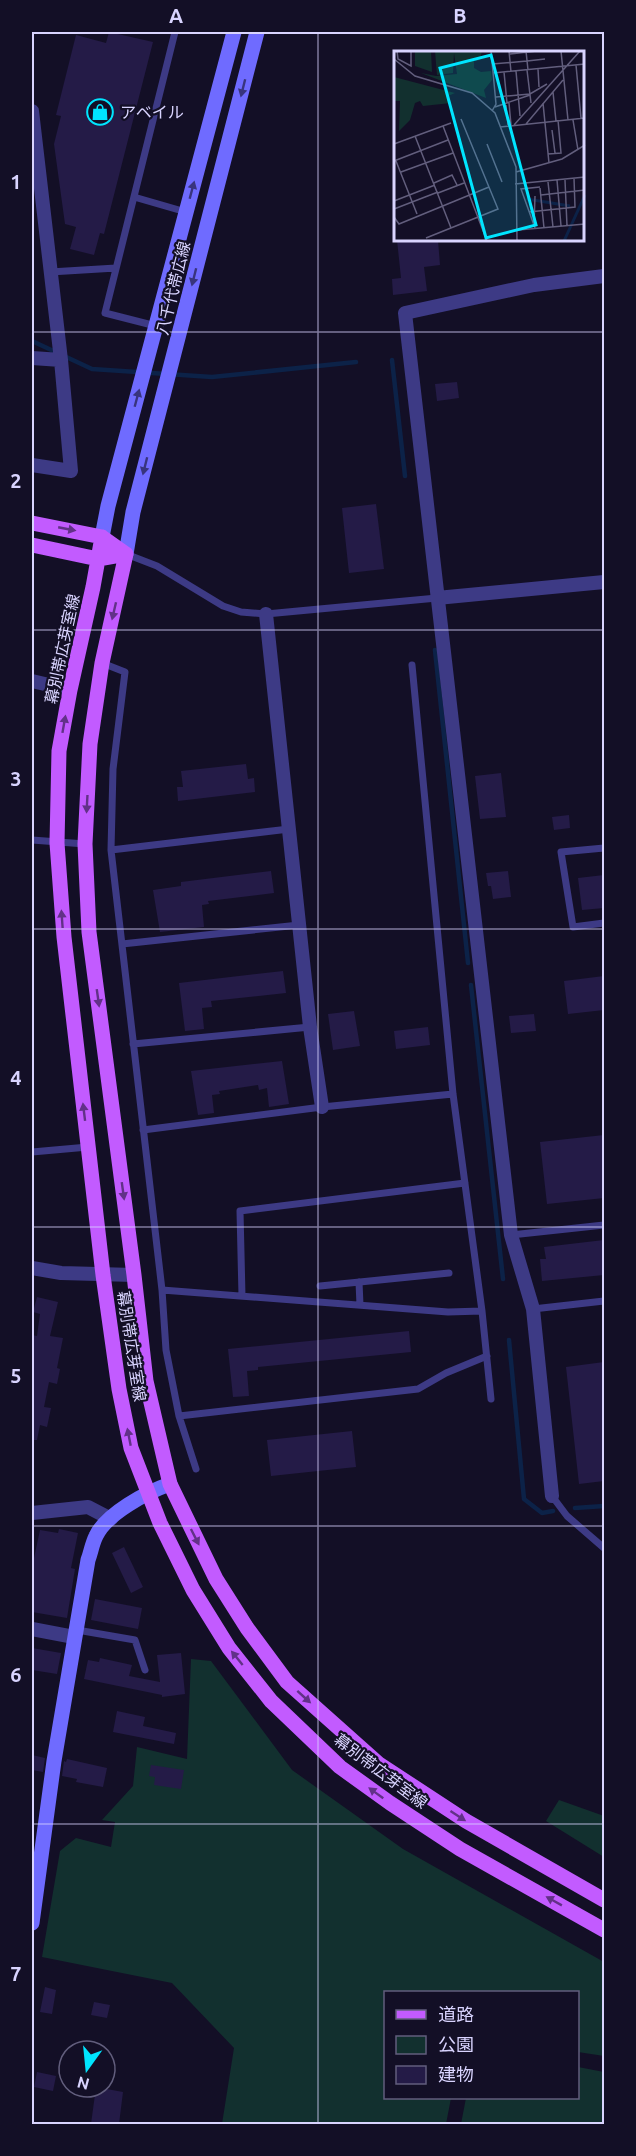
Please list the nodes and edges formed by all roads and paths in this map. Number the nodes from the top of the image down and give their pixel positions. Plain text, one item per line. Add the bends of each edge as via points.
1 (176, 32) edge
2 (234, 32) edge
3 (258, 32) edge
4 (32, 111) edge
5 (35, 174) edge
6 (134, 197) junction
7 (186, 212) junction
8 (116, 268) junction
9 (50, 272) junction
10 (604, 276) edge
11 (156, 326) junction
12 (32, 358) edge
13 (61, 360) junction
14 (32, 465) edge
15 (32, 523) edge
16 (102, 537) junction
17 (32, 545) edge
18 (126, 554) junction
19 (98, 559) junction
20 (604, 582) edge
21 (437, 598) junction
22 (266, 614) junction
23 (102, 663) junction
24 (412, 665) dead end
25 (32, 681) edge
26 (70, 690) junction
27 (289, 829) junction
28 (32, 840) edge
29 (57, 843) junction
30 (85, 844) junction
31 (604, 848) edge
32 (111, 850) junction
33 (604, 923) edge
34 (299, 925) junction
35 (122, 944) junction
36 (310, 1027) junction
37 (133, 1044) junction
38 (453, 1094) junction
39 (322, 1107) junction
40 (143, 1130) junction
41 (88, 1147) junction
42 (32, 1152) edge
43 (465, 1183) junction
44 (604, 1225) edge
45 (511, 1235) junction
46 (32, 1268) edge
47 (449, 1273) dead end
48 (103, 1275) junction
49 (134, 1275) junction
50 (359, 1282) junction
51 (320, 1286) dead end
52 (162, 1290) junction
53 (242, 1296) junction
54 (604, 1301) edge
55 (360, 1305) junction
56 (532, 1310) junction
57 (482, 1311) junction
58 (487, 1356) junction
59 (491, 1399) dead end
60 (179, 1416) junction
61 (196, 1469) dead end
62 (170, 1484) junction
63 (147, 1492) junction
64 (552, 1496) joint
65 (32, 1513) edge
66 (111, 1519) junction
67 (604, 1548) edge
68 (32, 1629) edge
69 (75, 1633) junction
70 (145, 1670) dead end
71 (36, 1855) edge
72 (604, 1900) edge
73 (32, 1923) edge
74 (604, 1930) edge

1 - 6 lane
7 -> 2 main road, 八千代帯広線
3 -> 18 main road, 八千代帯広線 via 136,501
4 - 5 street
5 - 9 street
6 - 7 lane
6 - 8 lane
7 - 11 main road, 八千代帯広線
8 - 9 lane
8 - 11 lane via 105,313
9 - 13 street
10 - 21 street via 534,285 405,313
16 -> 11 main road, 八千代帯広線
12 - 13 street
13 - 14 street via 71,471
15 -> 16 main road
16 - 18 main road
16 - 19 main road, 幕別帯広芽室線
17 - 19 main road
18 - 19 main road
18 - 22 lane via 157,566 223,606
18 -> 23 main road, 幕別帯広芽室線
19 - 26 main road, 幕別帯広芽室線
20 - 21 street
21 - 22 lane
21 - 45 street
22 - 27 street
23 -> 30 main road, 幕別帯広芽室線 via 90,744
23 - 32 lane via 125,672 113,769
24 - 38 lane
25 - 26 street
29 -> 26 main road, 幕別帯広芽室線 via 59,751
27 - 32 lane
27 - 34 street
28 - 29 lane
29 - 30 lane
41 -> 29 main road, 幕別帯広芽室線
30 -> 49 main road, 幕別帯広芽室線 via 89,932
31 - 33 lane via 561,852 573,927
32 - 35 lane
34 - 35 lane
34 - 36 street
35 - 37 lane
36 - 37 lane
36 - 39 street
37 - 40 lane
38 - 39 lane
38 - 43 lane
39 - 40 lane
40 - 52 lane
41 - 42 lane
41 - 48 main road, 幕別帯広芽室線
43 - 53 lane via 240,1211
43 - 57 lane
44 - 45 lane
45 - 56 street
46 - 48 street
47 - 50 lane
48 - 49 street
63 -> 48 main road, 幕別帯広芽室線 via 129,1438 119,1389
49 - 62 main road, 幕別帯広芽室線 via 146,1381
50 - 51 lane
50 - 55 lane
52 - 53 lane
52 - 60 lane via 166,1350
53 - 55 lane
54 - 56 lane
55 - 57 lane
56 - 64 street
57 - 58 lane
58 - 59 lane
58 - 60 lane via 446,1372 418,1389
60 - 61 lane
62 - 63 main road
62 -> 72 main road, 幕別帯広芽室線 via 216,1579 287,1682 379,1764 466,1821
63 - 66 main road
74 -> 63 main road, 幕別帯広芽室線 via 390,1803 340,1767 271,1701 228,1648 193,1590
64 - 67 lane via 567,1516
65 - 66 street via 88,1507
66 - 69 main road via 96,1534
68 - 69 street
69 - 70 lane via 135,1640
69 - 71 main road
71 - 73 main road

